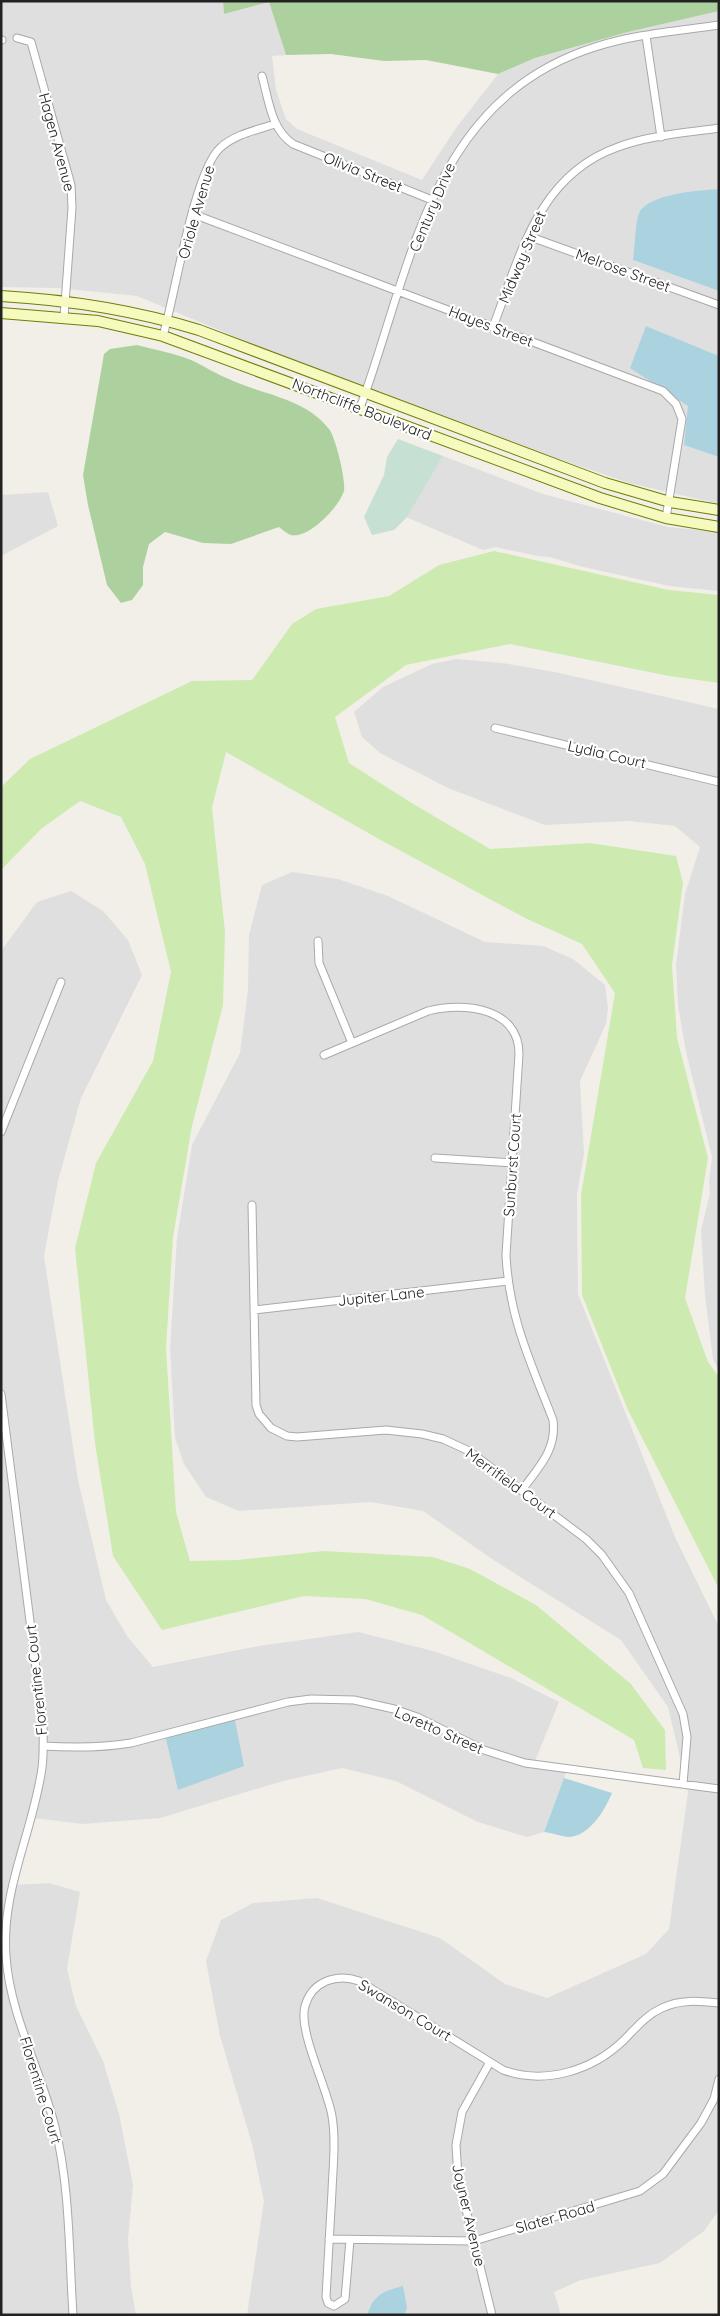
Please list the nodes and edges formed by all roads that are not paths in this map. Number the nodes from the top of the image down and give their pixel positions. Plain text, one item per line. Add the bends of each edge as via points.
1 (719, 25) edge
2 (646, 36) junction
3 (17, 38) dead end
4 (262, 76) dead end
5 (276, 124) junction
6 (719, 128) edge
7 (661, 137) junction
8 (432, 200) junction
9 (193, 214) junction
10 (528, 236) junction
11 (398, 291) junction
12 (1, 296) edge
13 (66, 300) junction
14 (719, 304) edge
15 (1, 313) edge
16 (64, 317) junction
17 (168, 320) junction
18 (493, 327) junction
19 (163, 336) junction
20 (365, 392) junction
21 (360, 408) junction
22 (670, 502) junction
23 (719, 510) edge
24 (666, 518) junction
25 (719, 527) edge
26 (495, 728) dead end
27 (719, 782) edge
28 (318, 941) dead end
29 (61, 982) dead end
30 (352, 1043) junction
31 (324, 1055) dead end
32 (1, 1132) edge
33 (435, 1158) dead end
34 (513, 1162) junction
35 (252, 1205) dead end
36 (508, 1282) junction
37 (254, 1310) junction
38 (1, 1394) edge
39 (522, 1490) junction
40 (43, 1746) junction
41 (682, 1784) junction
42 (719, 1789) edge
43 (4, 1911) edge
44 (719, 2003) edge
45 (490, 2062) junction
46 (719, 2079) edge
47 (329, 2239) junction
48 (350, 2240) junction
49 (474, 2241) junction
50 (73, 2315) edge
51 (492, 2315) edge

1 - 2 street, Century Drive
2 - 7 street
2 - 8 street, Century Drive via 573,54 515,88 469,134 445,171
3 - 13 street, Hagen Avenue via 31,42 71,186
4 - 5 street
5 - 8 street, Olivia Street via 281,134 293,144
5 - 9 street, Oriole Avenue via 237,136 219,148 206,167
6 - 7 street, Midway Street
7 - 10 street, Midway Street via 617,147 573,172 548,199
8 - 11 street, Century Drive
9 - 11 street, Hayes Street
9 - 17 street, Oriole Avenue
10 - 14 street, Melrose Street
10 - 18 street, Midway Street
11 - 18 street, Hayes Street
11 - 20 street, Century Drive
12 - 13 main road, Northcliffe Boulevard
13 - 16 street, Hagen Avenue
13 - 17 main road, Northcliffe Boulevard
15 - 16 main road, Northcliffe Boulevard
16 - 19 main road, Northcliffe Boulevard
17 - 19 street, Oriole Avenue
17 - 20 main road, Northcliffe Boulevard
18 - 22 street, Hayes Street via 655,387 671,396 680,412 682,429
19 - 21 main road, Northcliffe Boulevard
20 - 21 street, Century Drive
20 - 22 main road, Northcliffe Boulevard via 605,483
21 - 24 main road, Northcliffe Boulevard via 600,498
22 - 23 main road, Northcliffe Boulevard
22 - 24 street, Hayes Street
24 - 25 main road, Northcliffe Boulevard
26 - 27 street, Lydia Court
28 - 30 street via 320,968
29 - 32 street
30 - 31 street, Sunburst Court
30 - 34 street, Sunburst Court via 441,1007 468,1007 497,1014 515,1031 519,1047
33 - 34 street
34 - 36 street, Sunburst Court via 506,1255
35 - 37 street, Merrifield Court
36 - 37 street, Jupiter Lane
36 - 39 street, Sunburst Court via 516,1324 554,1430 550,1452
37 - 39 street, Merrifield Court via 256,1405 264,1422 271,1428 297,1437 386,1430 443,1439 469,1450
38 - 40 street, Florentine Court via 42,1713
39 - 41 street, Merrifield Court via 586,1539 602,1555 629,1593 682,1714 687,1737
40 - 41 street, Loretto Street via 110,1747 288,1702 354,1700 417,1717 484,1750 525,1763
40 - 43 street, Florentine Court via 38,1790
41 - 42 street, Loretto Street
43 - 50 street, Florentine Court via 6,1957 14,2004 48,2102 61,2156
44 - 45 street, Swanson Court via 687,2001 663,2007 599,2059 556,2076 513,2074
45 - 47 street, Swanson Court via 360,1981 332,1979 316,1987 307,2000 303,2018 332,2117 334,2152
45 - 49 street, Joyner Avenue via 462,2112 456,2145 458,2177
46 - 49 street, Slater Road via 708,2111 652,2183 625,2197
47 - 48 street, Slater Road
47 - 48 street, Swanson Court via 326,2298 334,2306 345,2299
48 - 49 street, Slater Road
49 - 51 street, Joyner Avenue

